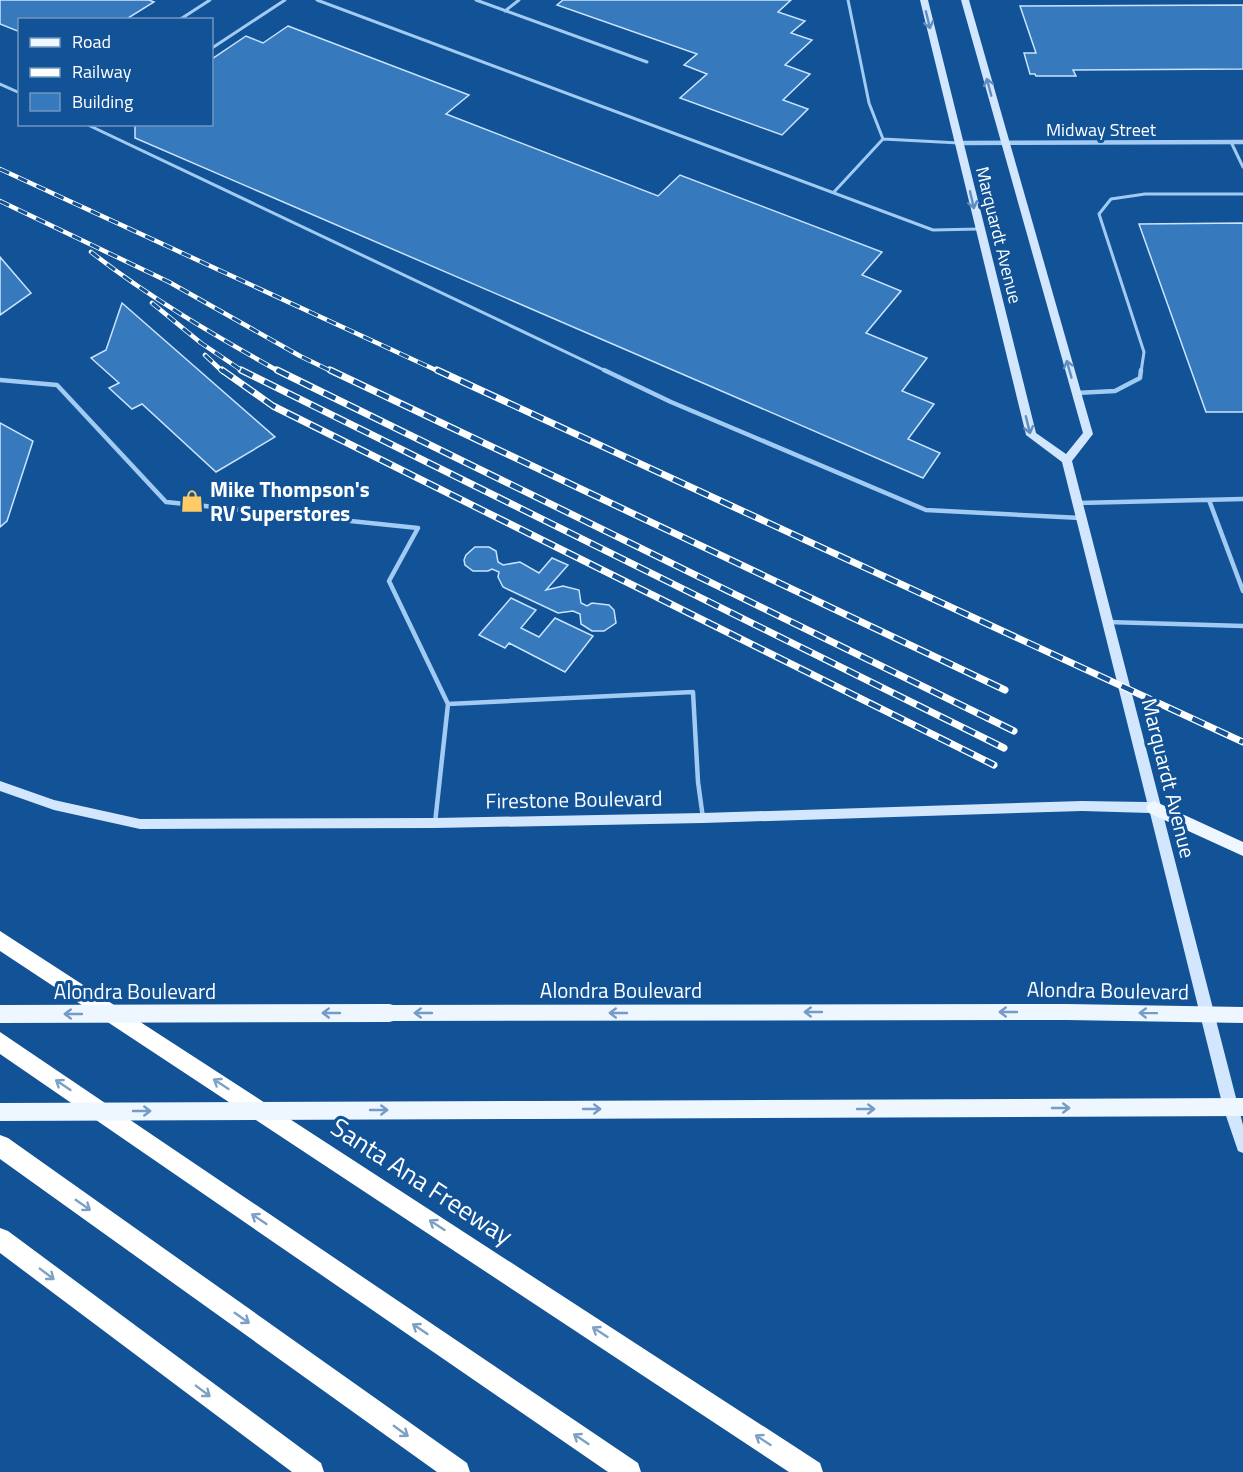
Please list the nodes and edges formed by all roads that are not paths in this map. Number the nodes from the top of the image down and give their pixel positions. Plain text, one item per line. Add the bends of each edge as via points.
1 (210, 0) edge
2 (285, 0) edge
3 (317, 0) edge
4 (476, 0) edge
5 (519, 0) edge
6 (848, 0) edge
7 (924, 0) edge
8 (965, 0) edge
9 (505, 11) junction
10 (182, 18) edge
11 (213, 47) edge
12 (647, 62) dead end
13 (0, 84) edge
14 (18, 92) edge
15 (92, 126) edge
16 (884, 140) junction
17 (1231, 142) junction
18 (1243, 142) edge
19 (959, 143) junction
20 (1005, 143) junction
21 (1243, 167) edge
22 (834, 192) junction
23 (1243, 194) edge
24 (979, 229) junction
25 (0, 380) edge
26 (1076, 393) junction
27 (1067, 460) junction
28 (1243, 499) edge
29 (1209, 500) junction
30 (1077, 503) junction
31 (1081, 518) junction
32 (1243, 591) edge
33 (1108, 622) junction
34 (1243, 626) edge
35 (448, 704) junction
36 (0, 786) edge
37 (1154, 808) junction
38 (703, 818) junction
39 (435, 823) junction
40 (1243, 849) edge
41 (0, 940) edge
42 (0, 1014) edge
43 (1207, 1014) junction
44 (1243, 1015) edge
45 (0, 1042) edge
46 (1237, 1107) edge
47 (0, 1112) edge
48 (0, 1146) edge
49 (1243, 1146) edge
50 (0, 1239) edge
51 (312, 1472) edge
52 (458, 1472) edge
53 (629, 1472) edge
54 (811, 1472) edge

1 - 10 lane
2 - 11 lane
3 - 22 lane
4 - 9 lane
5 - 9 lane
6 - 16 lane via 868,102
7 -> 19 main road, Marquardt Avenue
20 -> 8 main road, Marquardt Avenue
9 - 12 lane
13 - 14 lane
15 - 31 lane via 671,402 926,510
16 - 19 lane
16 - 22 lane
17 - 18 street, Midway Street
17 - 20 street, Midway Street
17 - 21 lane
19 - 20 street, Midway Street
19 -> 24 main road, Marquardt Avenue
26 -> 20 main road, Marquardt Avenue
22 - 24 lane via 933,230
23 - 26 lane via 1145,194 1111,199 1099,214 1144,352 1140,378 1115,391
24 -> 27 main road, Marquardt Avenue via 1030,435
25 - 35 lane via 57,385 166,502 418,528 389,581
26 - 27 main road, Marquardt Avenue via 1088,434
27 - 30 main road, Marquardt Avenue
28 - 29 lane
29 - 30 lane
29 - 32 lane
30 - 31 main road, Marquardt Avenue
31 - 33 main road, Marquardt Avenue
33 - 34 lane
33 - 37 main road, Marquardt Avenue
35 - 38 lane via 693,692
35 - 39 lane
36 - 39 main road, Firestone Boulevard via 54,805 140,824
37 - 38 main road, Firestone Boulevard via 1082,806
37 - 40 main road
37 - 43 main road, Marquardt Avenue
38 - 39 main road, Firestone Boulevard
54 -> 41 highway, Santa Ana Freeway
43 -> 42 main road, Alondra Boulevard, bridge
43 - 44 main road, Alondra Boulevard
43 - 46 main road, Marquardt Avenue
53 -> 45 highway
47 -> 46 main road, bridge
46 - 49 main road
48 -> 52 highway
50 -> 51 highway

